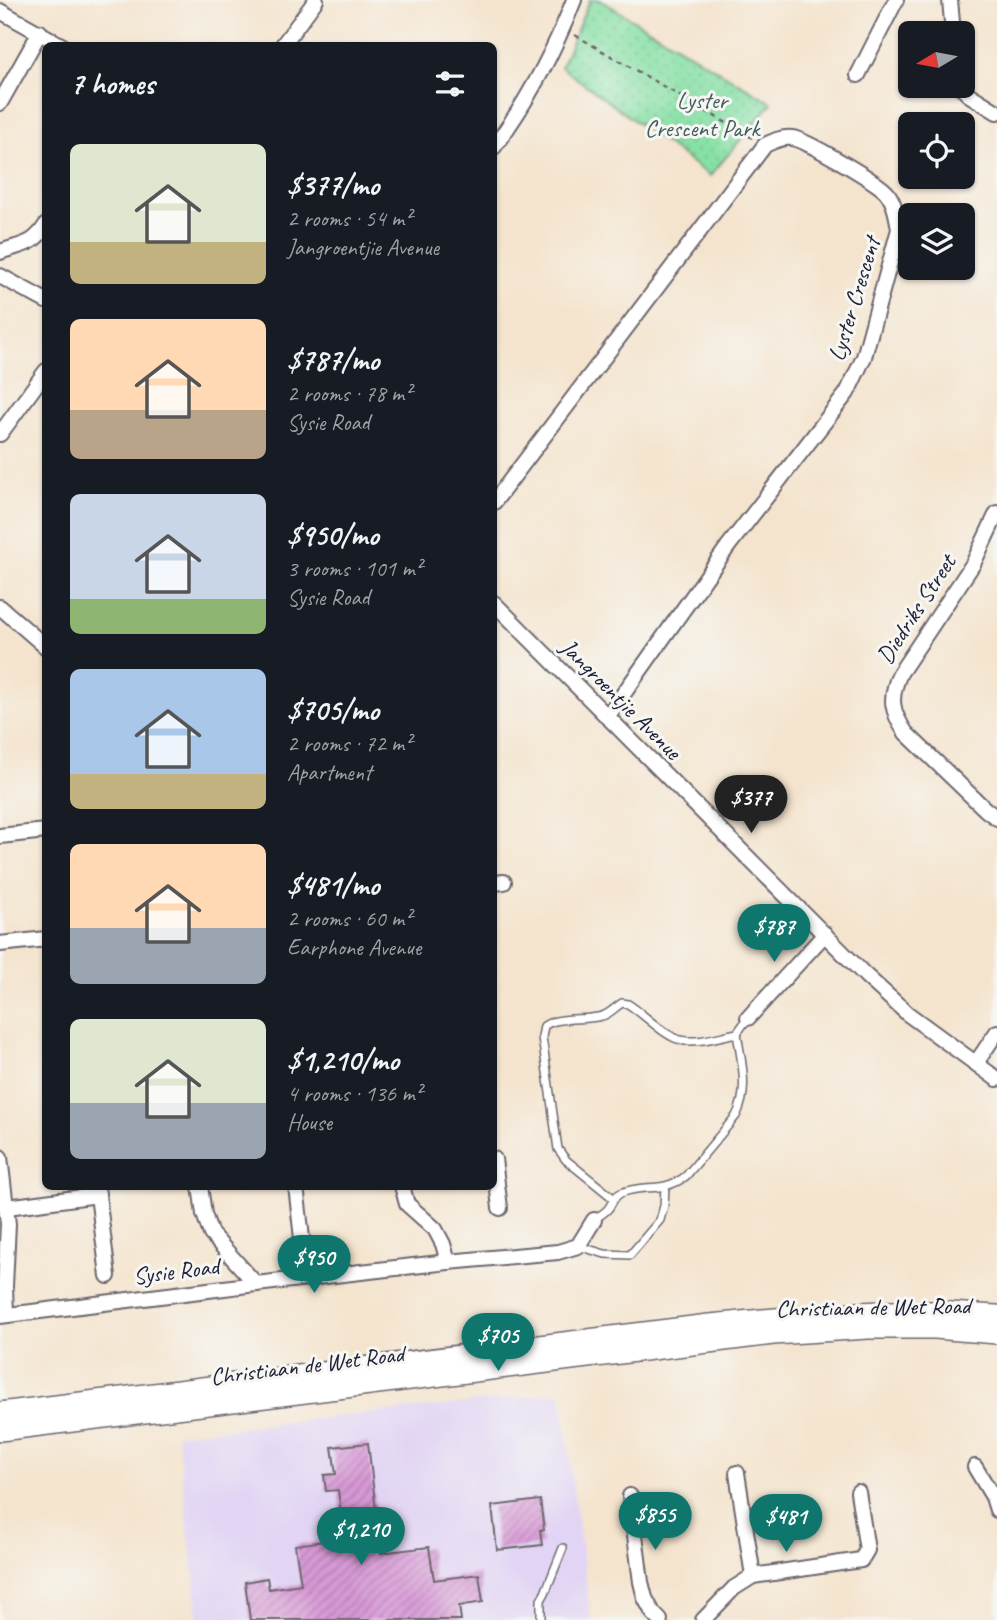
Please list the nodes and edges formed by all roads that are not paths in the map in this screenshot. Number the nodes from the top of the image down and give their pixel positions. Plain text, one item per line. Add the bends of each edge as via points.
1 (316, 0) edge
2 (574, 0) edge
3 (896, 0) edge
4 (950, 0) edge
5 (0, 11) edge
6 (952, 21) edge
7 (40, 32) junction
8 (56, 42) edge
9 (285, 42) edge
10 (859, 75) dead end
11 (975, 98) edge
12 (0, 103) edge
13 (997, 111) edge
14 (497, 143) edge
15 (42, 231) edge
16 (0, 253) edge
17 (0, 276) edge
18 (42, 299) edge
19 (42, 383) edge
20 (0, 434) edge
21 (497, 498) edge
22 (997, 513) edge
23 (0, 607) edge
24 (497, 607) edge
25 (42, 644) edge
26 (607, 718) junction
27 (997, 818) edge
28 (42, 831) edge
29 (0, 836) edge
30 (825, 934) junction
31 (42, 939) edge
32 (0, 944) edge
33 (748, 1018) joint
34 (737, 1032) junction
35 (997, 1032) edge
36 (975, 1063) junction
37 (997, 1079) edge
38 (0, 1157) edge
39 (497, 1184) edge
40 (665, 1187) junction
41 (201, 1190) edge
42 (296, 1190) edge
43 (403, 1190) edge
44 (98, 1191) edge
45 (613, 1198) junction
46 (7, 1207) junction
47 (500, 1208) dead end
48 (594, 1220) joint
49 (578, 1245) junction
50 (304, 1256) dead end
51 (448, 1262) junction
52 (108, 1276) dead end
53 (256, 1284) junction
54 (3, 1316) edge
55 (997, 1317) edge
56 (997, 1333) edge
57 (0, 1413) edge
58 (0, 1430) edge
59 (975, 1467) dead end
60 (737, 1473) dead end
61 (858, 1492) dead end
62 (630, 1496) dead end
63 (997, 1510) edge
64 (563, 1548) dead end
65 (753, 1576) junction
66 (541, 1620) edge
67 (660, 1620) edge
68 (702, 1620) edge

1 - 9 street
2 - 14 street via 532,91
3 - 10 street
4 - 6 street
5 - 7 street
7 - 8 street
7 - 12 street
11 - 13 street
15 - 16 street via 31,243
17 - 18 street
19 - 20 street
21 - 26 street, Lyster Crescent via 765,145 783,138 800,140 887,193 899,229 864,357 847,393 729,545
22 - 27 street, Diedriks Street via 973,564 900,673 892,701 906,733
23 - 25 street
24 - 26 street, Jangroentjie Avenue
26 - 30 street, Jangroentjie Avenue
28 - 29 street
30 - 33 street
30 - 36 street, Jangroentjie Avenue via 908,1014
31 - 32 street
33 - 34 lane
34 - 40 lane via 744,1076 742,1105 687,1175
34 - 45 lane via 680,1040 622,1003 604,1016 544,1026 558,1149
35 - 36 street
36 - 37 street, Jangroentjie Avenue
38 - 46 street
39 - 47 street
40 - 45 lane
40 - 49 lane via 660,1220 630,1255 605,1254
41 - 53 street via 211,1234
42 - 50 street
43 - 51 street via 407,1204 435,1229
44 - 46 street
44 - 52 street
45 - 48 lane via 608,1210
46 - 54 street
48 - 49 street
49 - 51 street, Sysie Road via 558,1252
51 - 53 street, Sysie Road
53 - 54 street, Sysie Road
55 - 57 main road, Christiaan de Wet Road via 932,1312 796,1316
56 - 58 main road, Christiaan de Wet Road via 868,1328 773,1334
59 - 63 street
60 - 65 street
61 - 65 street via 867,1550 861,1560
62 - 67 street via 641,1582 645,1598
64 - 66 lane via 541,1601
65 - 68 street

